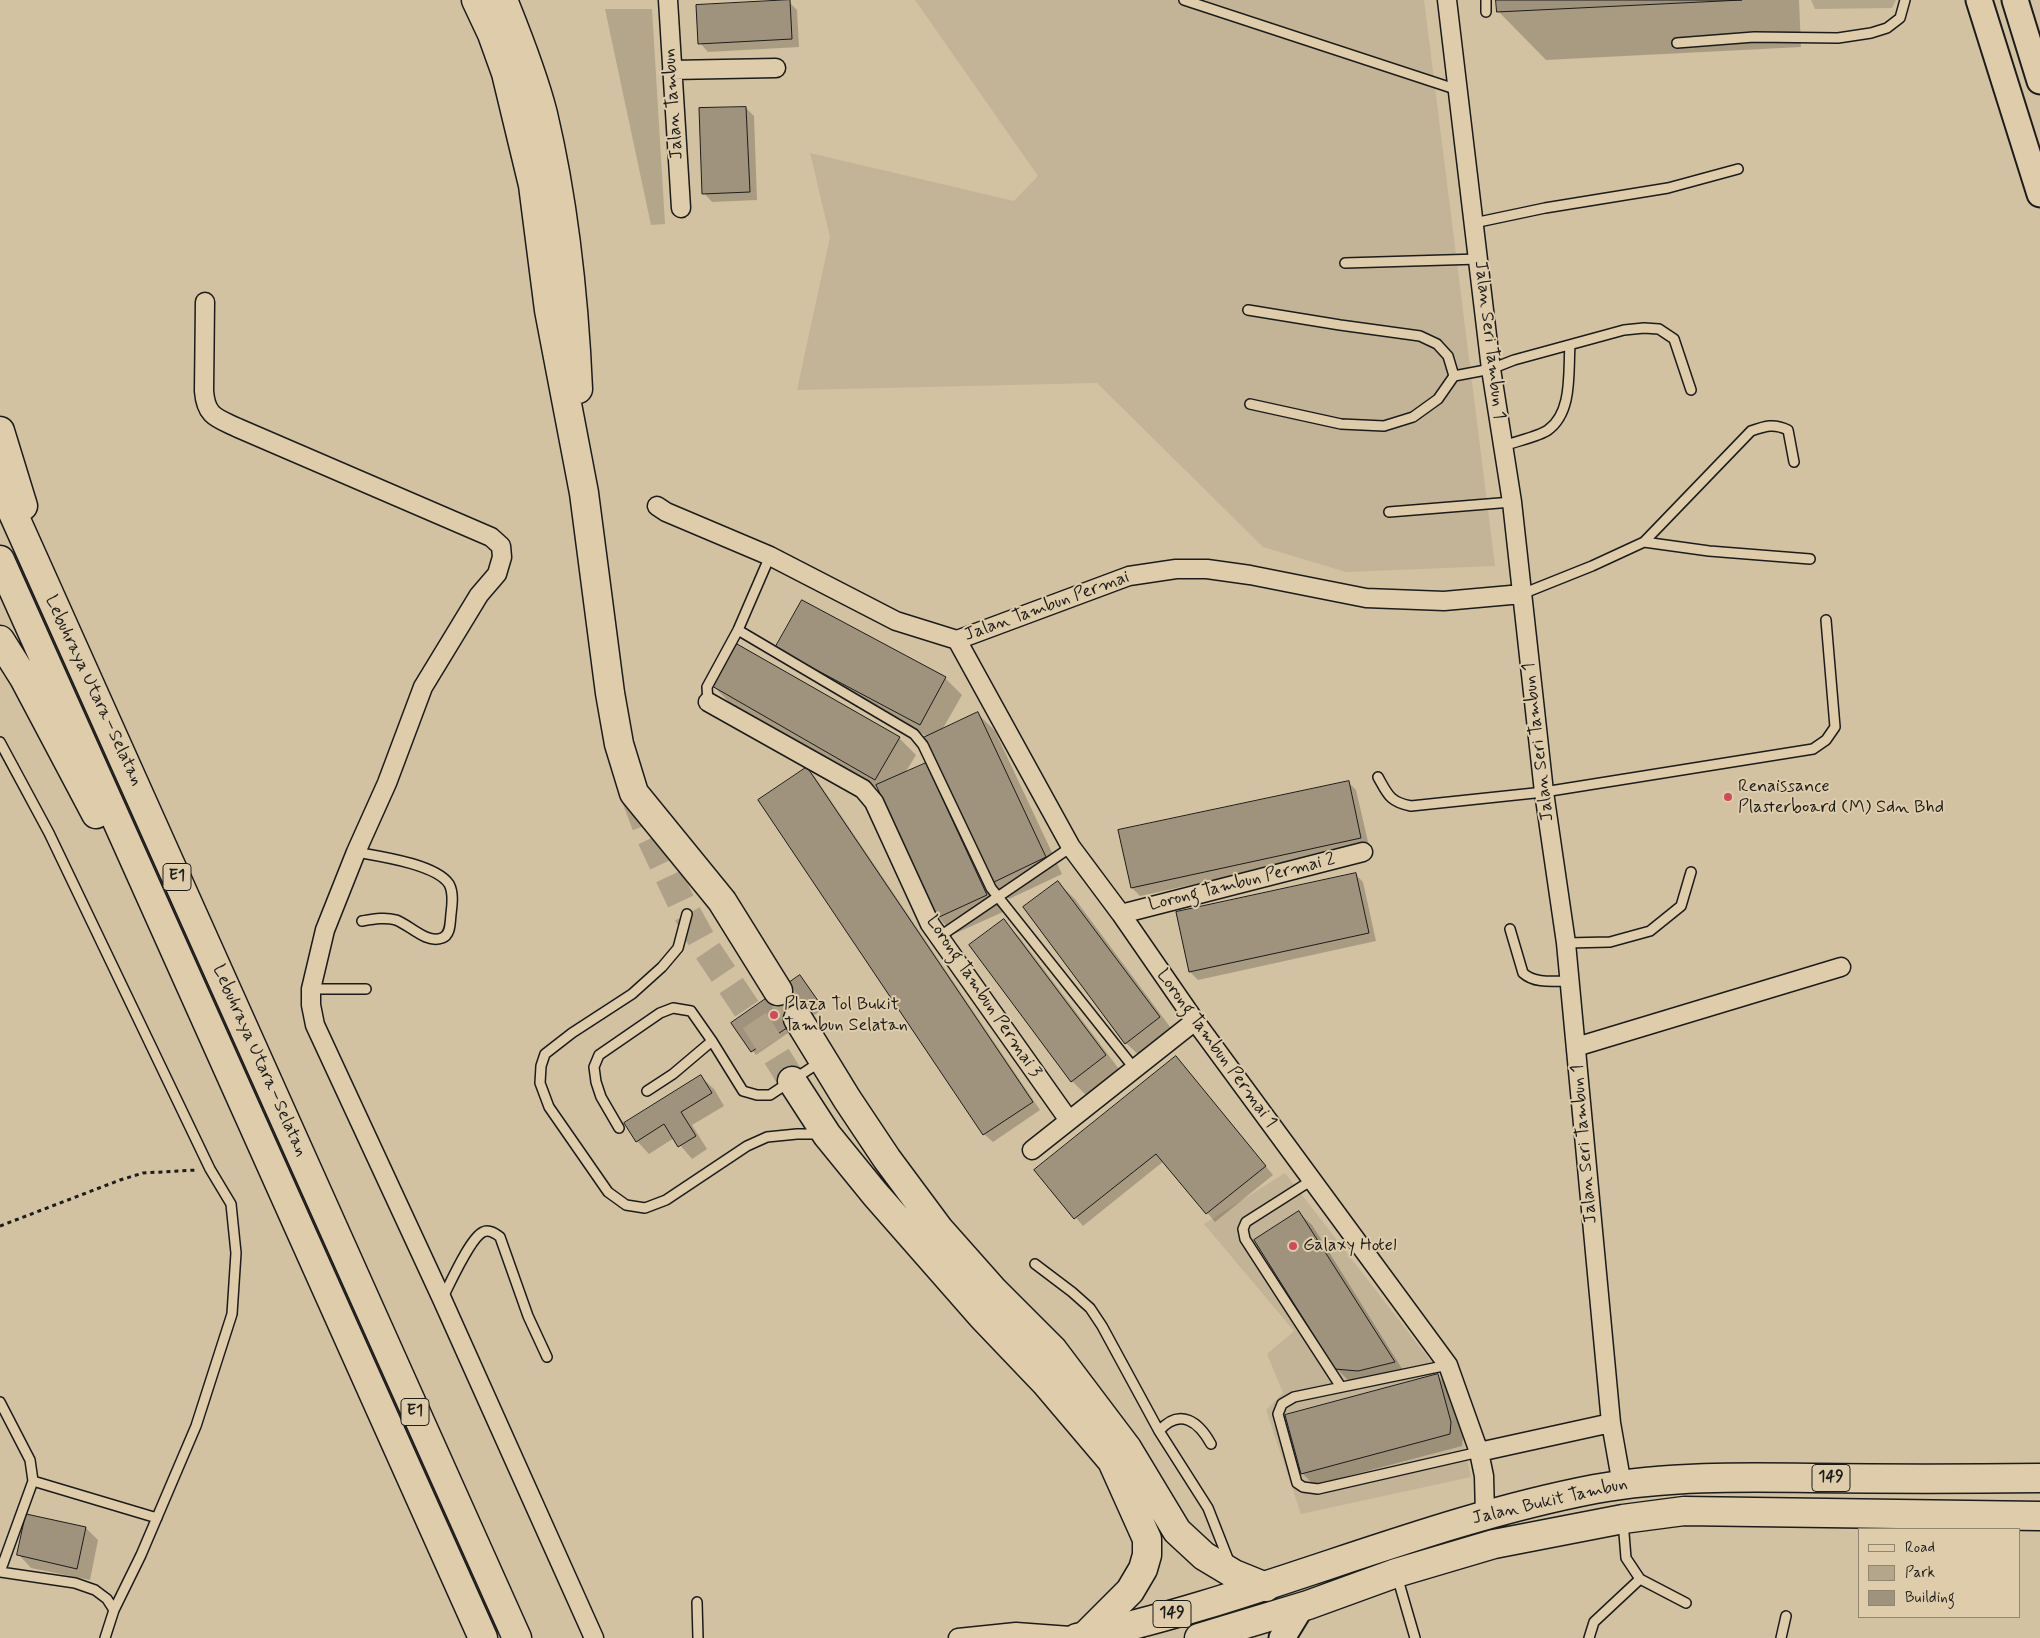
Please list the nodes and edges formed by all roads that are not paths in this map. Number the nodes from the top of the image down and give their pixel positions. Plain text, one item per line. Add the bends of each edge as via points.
1 (476, 0) edge
2 (502, 0) edge
3 (668, 0) edge
4 (1184, 0) edge
5 (1447, 0) edge
6 (1486, 0) edge
7 (1905, 0) edge
8 (1979, 0) edge
9 (2015, 0) edge
10 (1486, 12) dead end
11 (1677, 43) dead end
12 (776, 68) dead end
13 (672, 70) junction
14 (2040, 81) edge
15 (1458, 90) junction
16 (1738, 169) dead end
17 (2040, 194) edge
18 (681, 208) dead end
19 (1474, 223) junction
20 (1479, 259) junction
21 (1345, 263) dead end
22 (205, 302) dead end
23 (1248, 310) dead end
24 (1570, 345) junction
25 (1491, 369) junction
26 (1454, 376) junction
27 (1691, 390) dead end
28 (1250, 404) dead end
29 (0, 431) edge
30 (1504, 446) junction
31 (1794, 462) dead end
32 (0, 484) edge
33 (584, 493) junction
34 (1512, 502) junction
35 (657, 506) dead end
36 (1389, 512) dead end
37 (1644, 542) junction
38 (770, 556) junction
39 (1810, 559) dead end
40 (0, 560) edge
41 (37, 569) junction
42 (1522, 594) junction
43 (1826, 620) dead end
44 (738, 630) junction
45 (0, 640) edge
46 (957, 640) junction
47 (708, 702) joint
48 (0, 742) edge
49 (1378, 778) dead end
50 (1544, 792) junction
51 (1071, 846) junction
52 (356, 852) junction
53 (1363, 852) dead end
54 (1690, 872) dead end
55 (998, 896) junction
56 (153, 904) junction
57 (687, 914) dead end
58 (1121, 914) junction
59 (362, 921) dead end
60 (1510, 929) dead end
61 (939, 937) junction
62 (1566, 943) junction
63 (1841, 967) dead end
64 (1570, 981) junction
65 (311, 989) junction
66 (366, 989) dead end
67 (778, 990) tunnel mouth
68 (798, 1019) tunnel mouth
69 (1195, 1021) junction
70 (712, 1041) junction
71 (1576, 1048) junction
72 (822, 1060) junction
73 (1134, 1068) junction
74 (792, 1081) junction
75 (647, 1091) dead end
76 (1068, 1120) junction
77 (619, 1128) dead end
78 (827, 1134) junction
79 (1032, 1150) dead end
80 (1312, 1180) junction
81 (1035, 1264) dead end
82 (442, 1299) junction
83 (547, 1357) dead end
84 (1448, 1365) junction
85 (1341, 1387) junction
86 (0, 1402) edge
87 (1611, 1423) junction
88 (1159, 1431) junction
89 (1211, 1444) dead end
90 (1479, 1452) junction
91 (2040, 1478) edge
92 (33, 1481) junction
93 (1622, 1485) junction
94 (1486, 1514) junction
95 (2040, 1516) edge
96 (157, 1518) junction
97 (1623, 1519) junction
98 (0, 1572) edge
99 (1396, 1573) junction
100 (1234, 1574) junction
101 (1640, 1579) junction
102 (1266, 1586) junction
103 (697, 1602) dead end
104 (1686, 1603) dead end
105 (1301, 1607) junction
106 (114, 1610) junction
107 (1786, 1616) dead end
108 (1081, 1637) edge
109 (105, 1638) edge
110 (483, 1638) edge
111 (516, 1638) edge
112 (594, 1638) edge
113 (698, 1638) edge
114 (958, 1638) edge
115 (1199, 1638) edge
116 (1282, 1638) edge
117 (1415, 1638) edge
118 (1589, 1638) edge
119 (1781, 1638) edge

1 - 33 main road via 506,73 533,185 549,310
2 - 33 main road via 523,50 543,114 561,211 575,310
3 - 13 street, Jalan Tambun
4 - 15 lane
5 - 15 street, Jalan Seri Tambun 1
6 - 10 lane
7 - 11 lane via 1900,18 1887,28 1871,33 1838,38 1754,37
8 - 17 main road
9 - 14 main road
12 - 13 street
13 - 18 street, Jalan Tambun
15 - 19 street, Jalan Seri Tambun 1
16 - 19 lane via 1668,188
19 - 20 street, Jalan Seri Tambun 1
20 - 21 lane
20 - 25 street, Jalan Seri Tambun 1
22 - 52 street via 204,391 209,412 238,428 491,537 500,546 502,557 497,574 479,596 423,688 387,783
23 - 26 lane via 1420,336 1437,344 1448,356
24 - 25 lane
24 - 27 lane via 1624,330 1659,329 1674,338
24 - 30 lane via 1566,402 1558,419 1548,430
25 - 26 lane
25 - 30 street, Jalan Seri Tambun 1
26 - 28 lane via 1438,399 1413,417 1384,426 1341,424
29 - 41 main road via 22,502
30 - 34 street, Jalan Seri Tambun 1
31 - 37 lane via 1788,430 1767,426 1751,431
32 - 41 main road, Lebuhraya Utara–Selatan / E1
33 - 67 main road via 619,744 634,793 722,900
34 - 36 lane
34 - 42 street, Jalan Seri Tambun 1
35 - 38 street, Jalan Tambun Permai
37 - 39 lane
37 - 42 lane
38 - 44 lane
38 - 46 street, Jalan Tambun Permai via 896,621
40 - 56 main road, Lebuhraya Utara–Selatan / E1
41 - 111 main road, Lebuhraya Utara–Selatan / E1
42 - 46 street, Jalan Tambun Permai via 1444,601 1366,598 1250,574 1176,569 1130,576
42 - 50 street, Jalan Seri Tambun 1
43 - 50 lane via 1835,727 1826,740 1813,749
44 - 47 lane via 707,688
44 - 55 lane via 914,734 923,745 991,888
45 - 56 main road via 24,678 85,795
46 - 51 street, Lorong Tambun Permai 1
47 - 61 street, Lorong Tambun Permai 3 via 863,789 874,802
48 - 96 lane via 49,833 210,1169 231,1204 236,1253 232,1314 196,1426
49 - 50 lane via 1389,797 1411,806
50 - 62 street, Jalan Seri Tambun 1
51 - 55 lane
51 - 58 street, Lorong Tambun Permai 1
52 - 59 lane via 437,873 449,884 453,899 449,930 442,938 428,937 396,920 378,918
52 - 65 street via 325,930
53 - 58 street, Lorong Tambun Permai 2
54 - 62 lane via 1681,906 1650,931 1610,942
55 - 61 lane
55 - 73 lane
56 - 110 main road, Lebuhraya Utara–Selatan / E1
57 - 78 lane via 678,948 662,967 632,994 546,1054 540,1083 549,1107 608,1192 626,1205 645,1208 666,1200 747,1146 767,1137
58 - 69 street, Lorong Tambun Permai 1
60 - 64 lane via 1523,973 1528,978
61 - 76 street, Lorong Tambun Permai 3
62 - 64 street, Jalan Seri Tambun 1
63 - 71 street
64 - 71 street, Jalan Seri Tambun 1
65 - 66 lane
65 - 82 street via 315,1025
68 - 72 main road
69 - 73 street
69 - 80 street, Lorong Tambun Permai 1
70 - 74 lane via 743,1091 770,1095
70 - 75 lane
70 - 77 lane via 691,1011 673,1008 660,1013 599,1055 594,1067 596,1082
71 - 87 street, Jalan Seri Tambun 1
72 - 74 lane
72 - 100 main road via 938,1229 1053,1350 1084,1390 1127,1448 1177,1531 1204,1556
73 - 76 street
74 - 78 main road
76 - 79 street
78 - 108 main road via 875,1194 1112,1460 1147,1539 1146,1555 1143,1569 1130,1591
80 - 84 street, Lorong Tambun Permai 1
80 - 85 lane via 1246,1222 1243,1230 1245,1239
81 - 88 lane via 1090,1308
82 - 83 lane via 475,1238 484,1231 493,1232 500,1237 528,1316
82 - 112 street
84 - 85 lane
84 - 90 street, Lorong Tambun Permai 1
85 - 90 lane via 1294,1397 1282,1404 1278,1414 1298,1483 1303,1487 1318,1489
86 - 92 lane via 30,1460
87 - 90 street
87 - 93 street, Jalan Seri Tambun 1
88 - 89 lane via 1166,1423 1182,1419 1194,1422
88 - 100 lane via 1208,1508
90 - 94 street, Lorong Tambun Permai 1
91 - 93 main road, Jalan Bukit Tambun / 149 via 1746,1477
92 - 96 lane
92 - 98 lane
93 - 94 main road, Jalan Bukit Tambun / 149
94 - 102 main road, Jalan Bukit Tambun / 149
95 - 97 main road, Jalan Bukit Tambun / 149 via 1684,1511
96 - 106 lane
97 - 99 main road, Jalan Bukit Tambun / 149 via 1494,1544
97 - 101 lane via 1626,1558
98 - 106 lane via 81,1585 107,1599
99 - 105 main road, Jalan Bukit Tambun / 149
99 - 117 lane
100 - 102 main road
101 - 104 lane
101 - 118 lane via 1594,1622
102 - 108 main road, Jalan Bukit Tambun / 149
103 - 113 lane
105 - 115 main road, Jalan Bukit Tambun / 149
105 - 116 main road
106 - 109 lane
107 - 119 lane
108 - 114 street via 1016,1632

